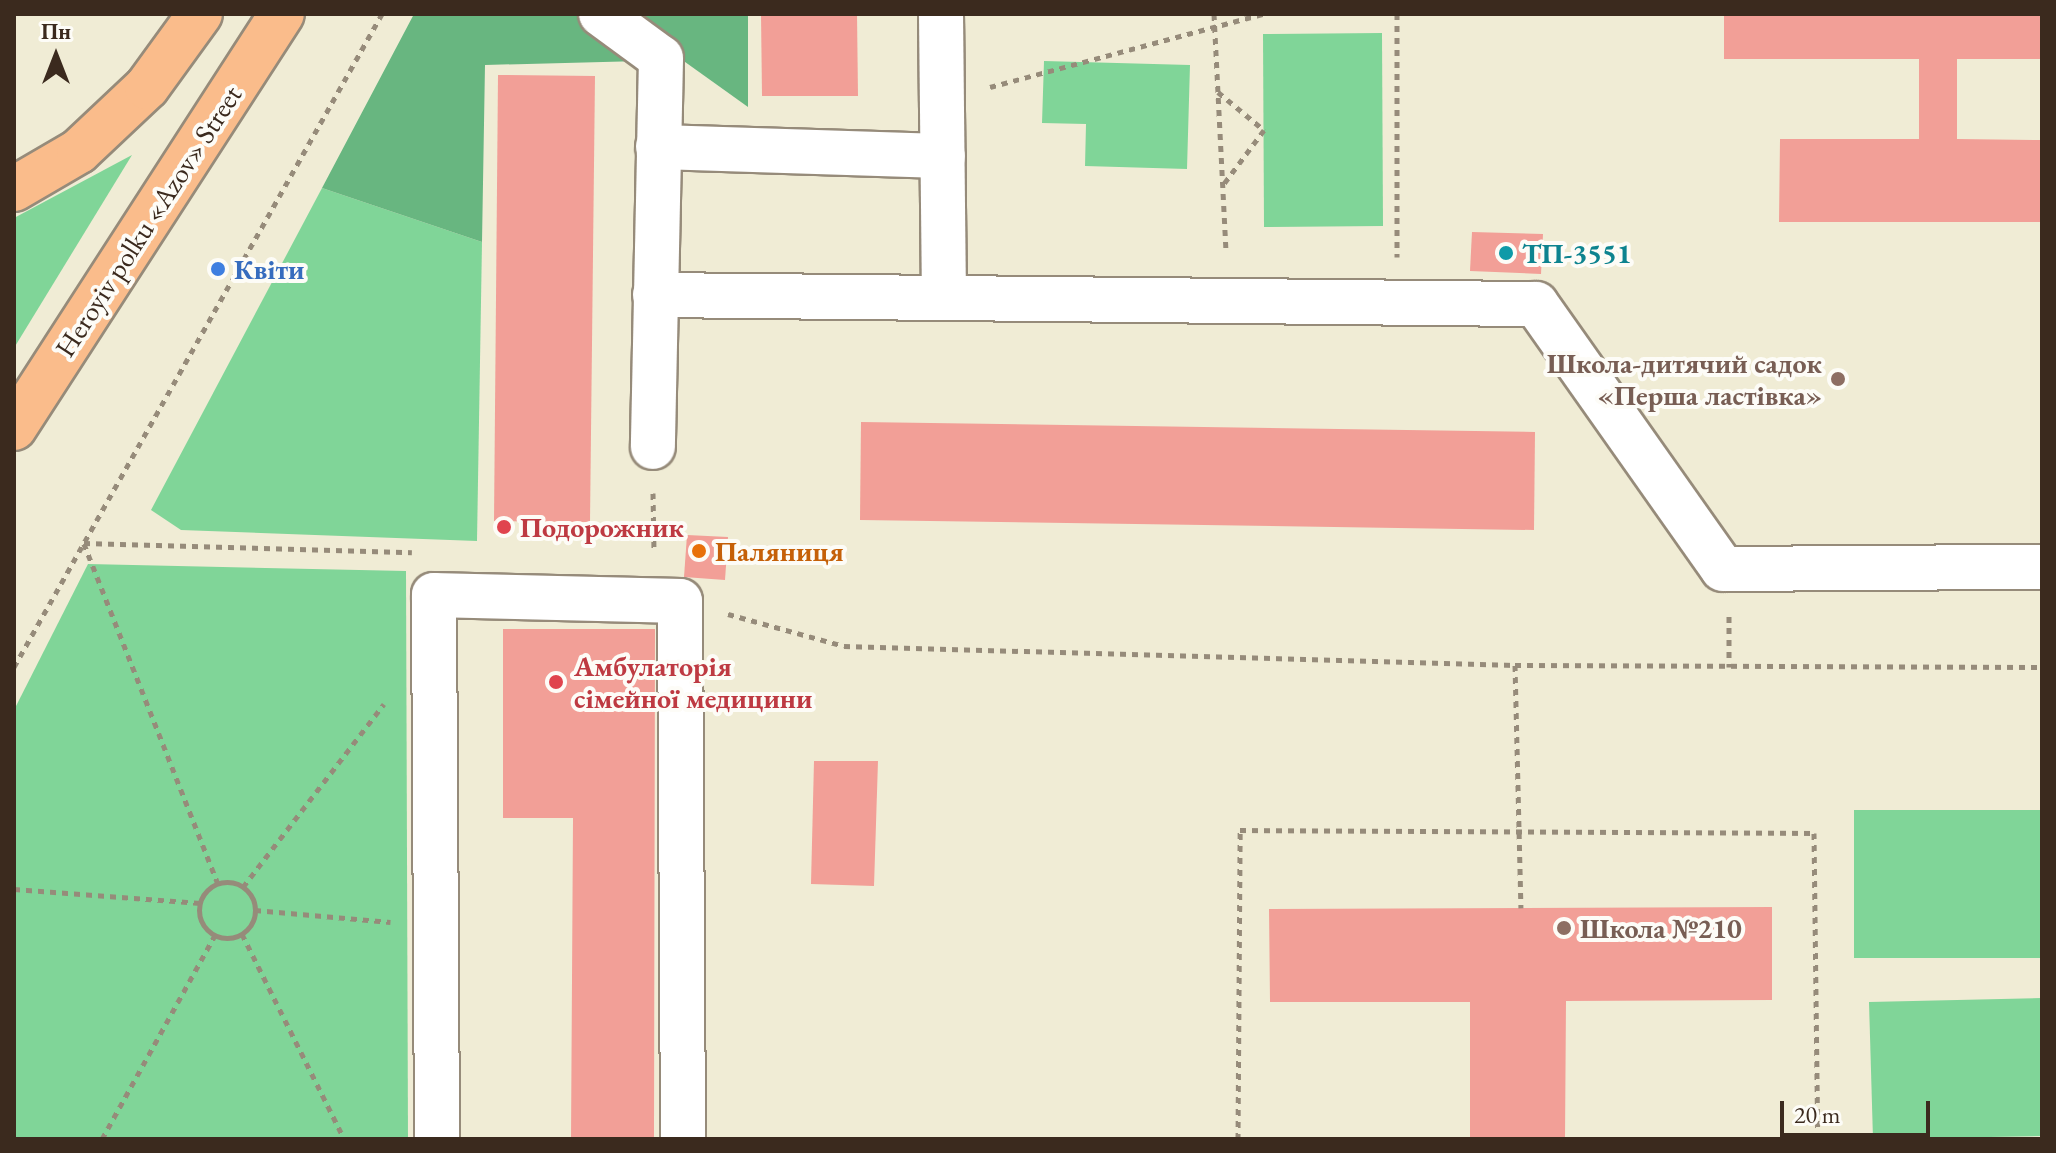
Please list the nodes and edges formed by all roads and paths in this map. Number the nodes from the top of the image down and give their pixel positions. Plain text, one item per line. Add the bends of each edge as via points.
1 (200, 14) edge
2 (282, 14) edge
3 (382, 14) edge
4 (601, 14) edge
5 (941, 14) edge
6 (1214, 14) edge
7 (1263, 14) edge
8 (1397, 14) edge
9 (1215, 28) junction
10 (1218, 92) junction
11 (942, 99) junction
12 (658, 147) junction
13 (943, 156) junction
14 (1222, 186) junction
15 (14, 189) edge
16 (655, 295) junction
17 (944, 297) junction
18 (1229, 300) junction
19 (1398, 302) junction
20 (14, 428) edge
21 (653, 447) dead end
22 (84, 543) junction
23 (653, 548) dead end
24 (424, 552) dead end
25 (2042, 567) edge
26 (680, 601) junction
27 (1515, 665) junction
28 (14, 667) edge
29 (2042, 667) edge
30 (395, 690) dead end
31 (1519, 830) junction
32 (218, 884) junction
33 (243, 887) junction
34 (14, 889) edge
35 (200, 903) junction
36 (1521, 908) dead end
37 (255, 910) junction
38 (407, 924) dead end
39 (242, 934) junction
40 (215, 935) junction
41 (102, 1139) edge
42 (344, 1139) edge
43 (437, 1139) edge
44 (683, 1139) edge
45 (1238, 1139) edge
46 (1818, 1139) edge

1 - 15 main road via 136,98 79,151
2 - 20 main road, Heroyiv polku «Azov» Street
3 - 22 path
4 - 12 lane via 661,58
5 - 11 lane
6 - 9 path
7 - 9 path
8 - 19 path
9 - 10 path
9 - 11 path
10 - 14 path
10 - 14 path via 1264,130
11 - 13 lane
12 - 13 lane
12 - 16 lane
13 - 17 lane
14 - 18 path
16 - 17 lane
16 - 21 lane
17 - 18 lane
18 - 19 lane
19 - 25 lane via 1536,304 1723,569
22 - 24 path
22 - 28 path
22 - 32 path
23 - 26 path
26 - 27 path via 844,646
26 - 43 lane via 434,595
26 - 44 lane
27 - 29 path
27 - 31 path
30 - 33 path
31 - 36 path
31 - 45 path via 1240,830
31 - 46 path via 1814,833
32 - 33 path
32 - 35 path
33 - 37 path
34 - 35 path
35 - 40 path via 202,922
37 - 38 path
37 - 39 path
39 - 40 path
39 - 42 path
40 - 41 path

